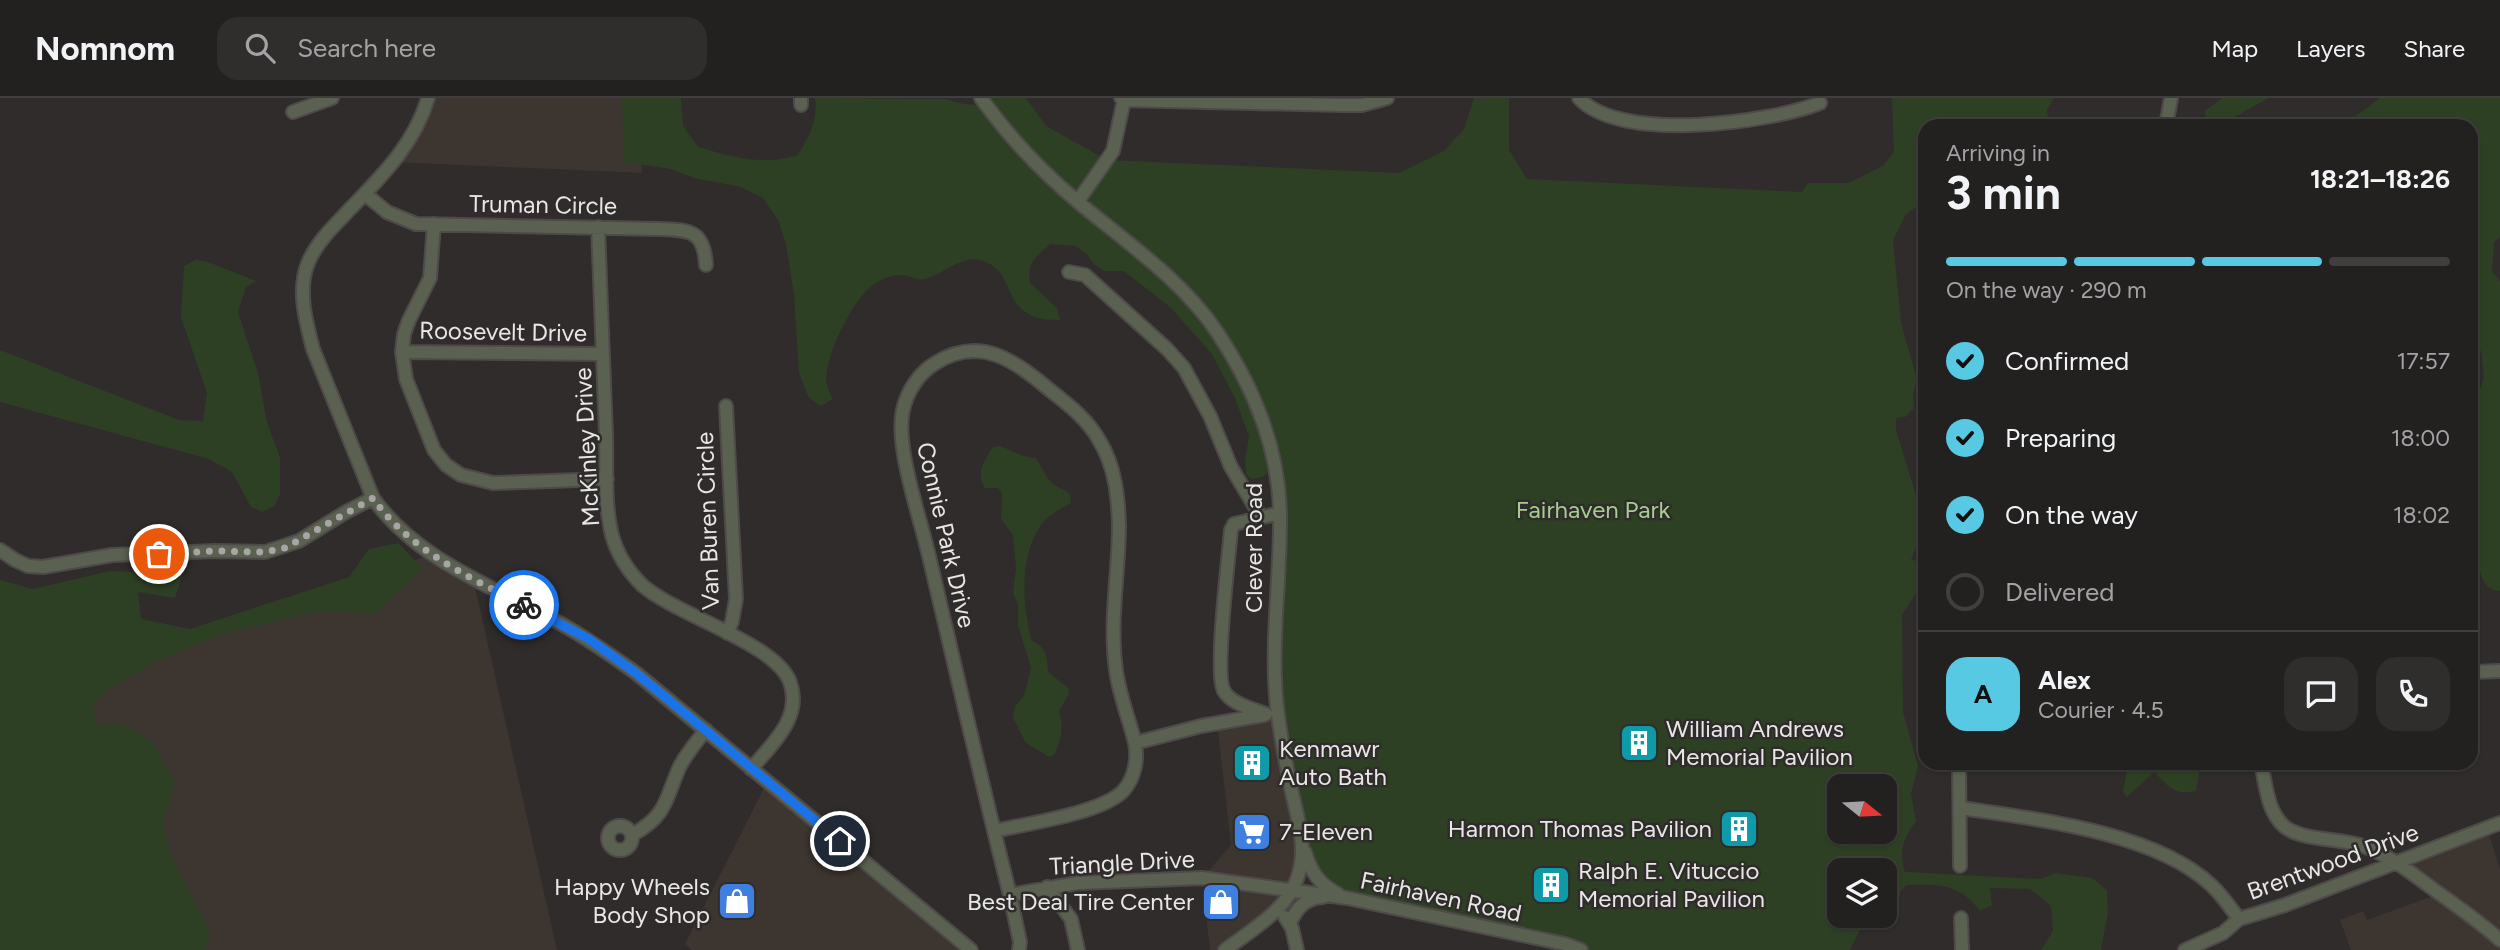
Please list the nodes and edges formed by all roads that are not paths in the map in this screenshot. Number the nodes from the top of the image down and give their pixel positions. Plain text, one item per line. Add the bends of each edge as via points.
1 (332, 98) edge
2 (428, 98) edge
3 (981, 98) edge
4 (1387, 98) edge
5 (1579, 98) edge
6 (2171, 98) edge
7 (1123, 99) edge
8 (1820, 103) dead end
9 (293, 113) dead end
10 (2167, 119) edge
11 (365, 194) junction
12 (1078, 201) junction
13 (434, 224) junction
14 (598, 227) junction
15 (706, 265) dead end
16 (1069, 272) dead end
17 (402, 352) junction
18 (603, 354) junction
19 (726, 406) dead end
20 (607, 479) junction
21 (373, 498) junction
22 (1280, 513) junction
23 (1261, 517) junction
24 (0, 550) edge
25 (727, 633) junction
26 (2500, 671) edge
27 (2478, 672) edge
28 (1272, 714) junction
29 (706, 730) junction
30 (1135, 743) junction
31 (751, 769) junction
32 (1959, 770) edge
33 (2262, 770) edge
34 (1961, 808) junction
35 (2500, 822) edge
36 (994, 831) junction
37 (632, 835) dead end
38 (1301, 840) junction
39 (2398, 862) junction
40 (1960, 866) dead end
41 (1047, 887) junction
42 (1292, 890) junction
43 (1010, 895) junction
44 (1332, 896) junction
45 (1347, 898) junction
46 (1278, 909) junction
47 (1961, 918) dead end
48 (2239, 919) junction
49 (1290, 923) junction
50 (2500, 940) edge
51 (971, 950) edge
52 (1020, 950) edge
53 (1078, 950) edge
54 (1225, 950) edge
55 (1297, 950) edge
56 (1581, 950) edge
57 (1962, 950) edge
58 (2185, 950) edge

1 - 9 street
2 - 11 street via 411,139
3 - 12 street, Clever Road via 1024,152
4 - 7 street via 1352,105
5 - 8 street via 1591,109 1625,121 1696,125 1759,120
6 - 10 street
7 - 12 street via 1114,151
11 - 13 street, Truman Circle via 398,219
11 - 21 street via 317,247 308,263 303,296 313,349
12 - 22 street, Clever Road via 1159,268 1215,330 1247,381 1261,416
13 - 14 street, Truman Circle
13 - 17 street via 430,278 409,320
14 - 15 street, Truman Circle via 687,232 705,247
14 - 18 street, McKinley Drive
16 - 23 street via 1085,275 1184,368 1231,467
17 - 18 street, Roosevelt Drive
17 - 20 street via 406,379 446,466 493,484
18 - 20 street, McKinley Drive
19 - 25 street, Van Buren Circle via 736,599
20 - 25 street, McKinley Drive via 612,533 632,574 655,595
21 - 24 street via 299,541 265,552 112,555 43,567 28,566
21 - 29 street via 389,518 433,554 589,639
22 - 23 street
22 - 28 street, Clever Road
23 - 28 street via 1239,521 1231,530 1221,676 1229,697
25 - 31 street, McKinley Drive via 770,656 792,685 793,710 787,724
26 - 27 street
28 - 30 street
28 - 38 street, Clever Road
29 - 31 street
29 - 37 street via 682,762 663,809
30 - 36 street via 1135,769 1114,800
30 - 36 street, Connie Park Drive via 1115,668 1119,510 1117,487 1104,450 1085,420 1011,360 982,351 947,356 930,366 906,398 902,439
31 - 51 street
32 - 34 street
33 - 39 street via 2270,806 2288,829 2361,845
34 - 40 street
34 - 48 street via 2129,841 2196,873
35 - 39 street, Brentwood Drive
36 - 43 street, Connie Park Drive
38 - 42 street, Clever Road via 1301,867
38 - 45 street via 1315,877
39 - 48 street, Brentwood Drive
39 - 50 street
41 - 42 street, Triangle Drive via 1202,878
41 - 43 street, Triangle Drive
41 - 53 street via 1071,919
42 - 44 street, Fairhaven Road
42 - 46 street, Clever Road
43 - 52 street
44 - 45 street, Fairhaven Road
44 - 49 street via 1304,902
45 - 56 street, Fairhaven Road
46 - 49 street
46 - 54 street, Clever Road
47 - 57 street
48 - 58 street, Brentwood Drive via 2223,933
49 - 55 street

